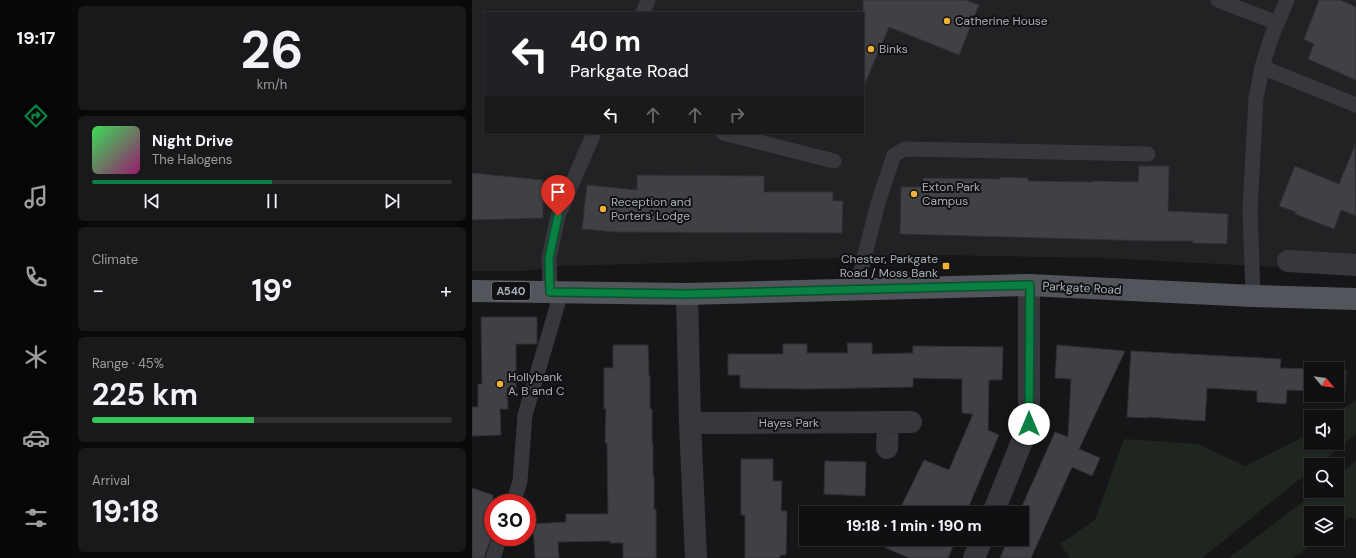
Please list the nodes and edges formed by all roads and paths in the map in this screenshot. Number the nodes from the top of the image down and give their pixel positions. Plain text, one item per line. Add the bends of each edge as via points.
1 (648, 0) edge
2 (1218, 0) edge
3 (1287, 0) edge
4 (643, 12) edge
5 (1278, 23) junction
6 (1262, 67) junction
7 (1356, 105) edge
8 (594, 134) edge
9 (727, 134) edge
10 (1148, 154) dead end
11 (834, 161) dead end
12 (1288, 260) dead end
13 (1356, 265) edge
14 (1030, 285) junction
15 (856, 290) junction
16 (472, 291) edge
17 (556, 293) junction
18 (687, 294) junction
19 (1253, 296) junction
20 (1356, 299) edge
21 (888, 422) junction
22 (911, 422) dead end
23 (690, 423) junction
24 (887, 448) dead end
25 (516, 494) edge
26 (996, 506) edge
27 (497, 546) edge
28 (979, 546) edge
29 (493, 558) edge
30 (696, 558) edge
31 (974, 558) edge

1 - 4 lane
2 - 5 lane
3 - 5 lane
5 - 6 lane
6 - 7 lane
6 - 19 lane via 1256,98 1250,209
8 - 17 lane via 558,216 549,258
9 - 11 lane
10 - 15 lane via 905,150 894,155 878,203
12 - 13 street
14 - 15 main road, Parkgate Road / A540
14 - 19 main road, Parkgate Road / A540
14 - 26 street via 1029,424
15 - 18 main road, Parkgate Road / A540
16 - 17 main road, Parkgate Road / A540
17 - 18 main road, Parkgate Road / A540
17 - 25 lane via 525,415 520,482
18 - 23 street
19 - 20 main road, Parkgate Road / A540
21 - 22 street, Hayes Park
21 - 23 street, Hayes Park
21 - 24 street
23 - 30 street
27 - 29 lane
28 - 31 street

